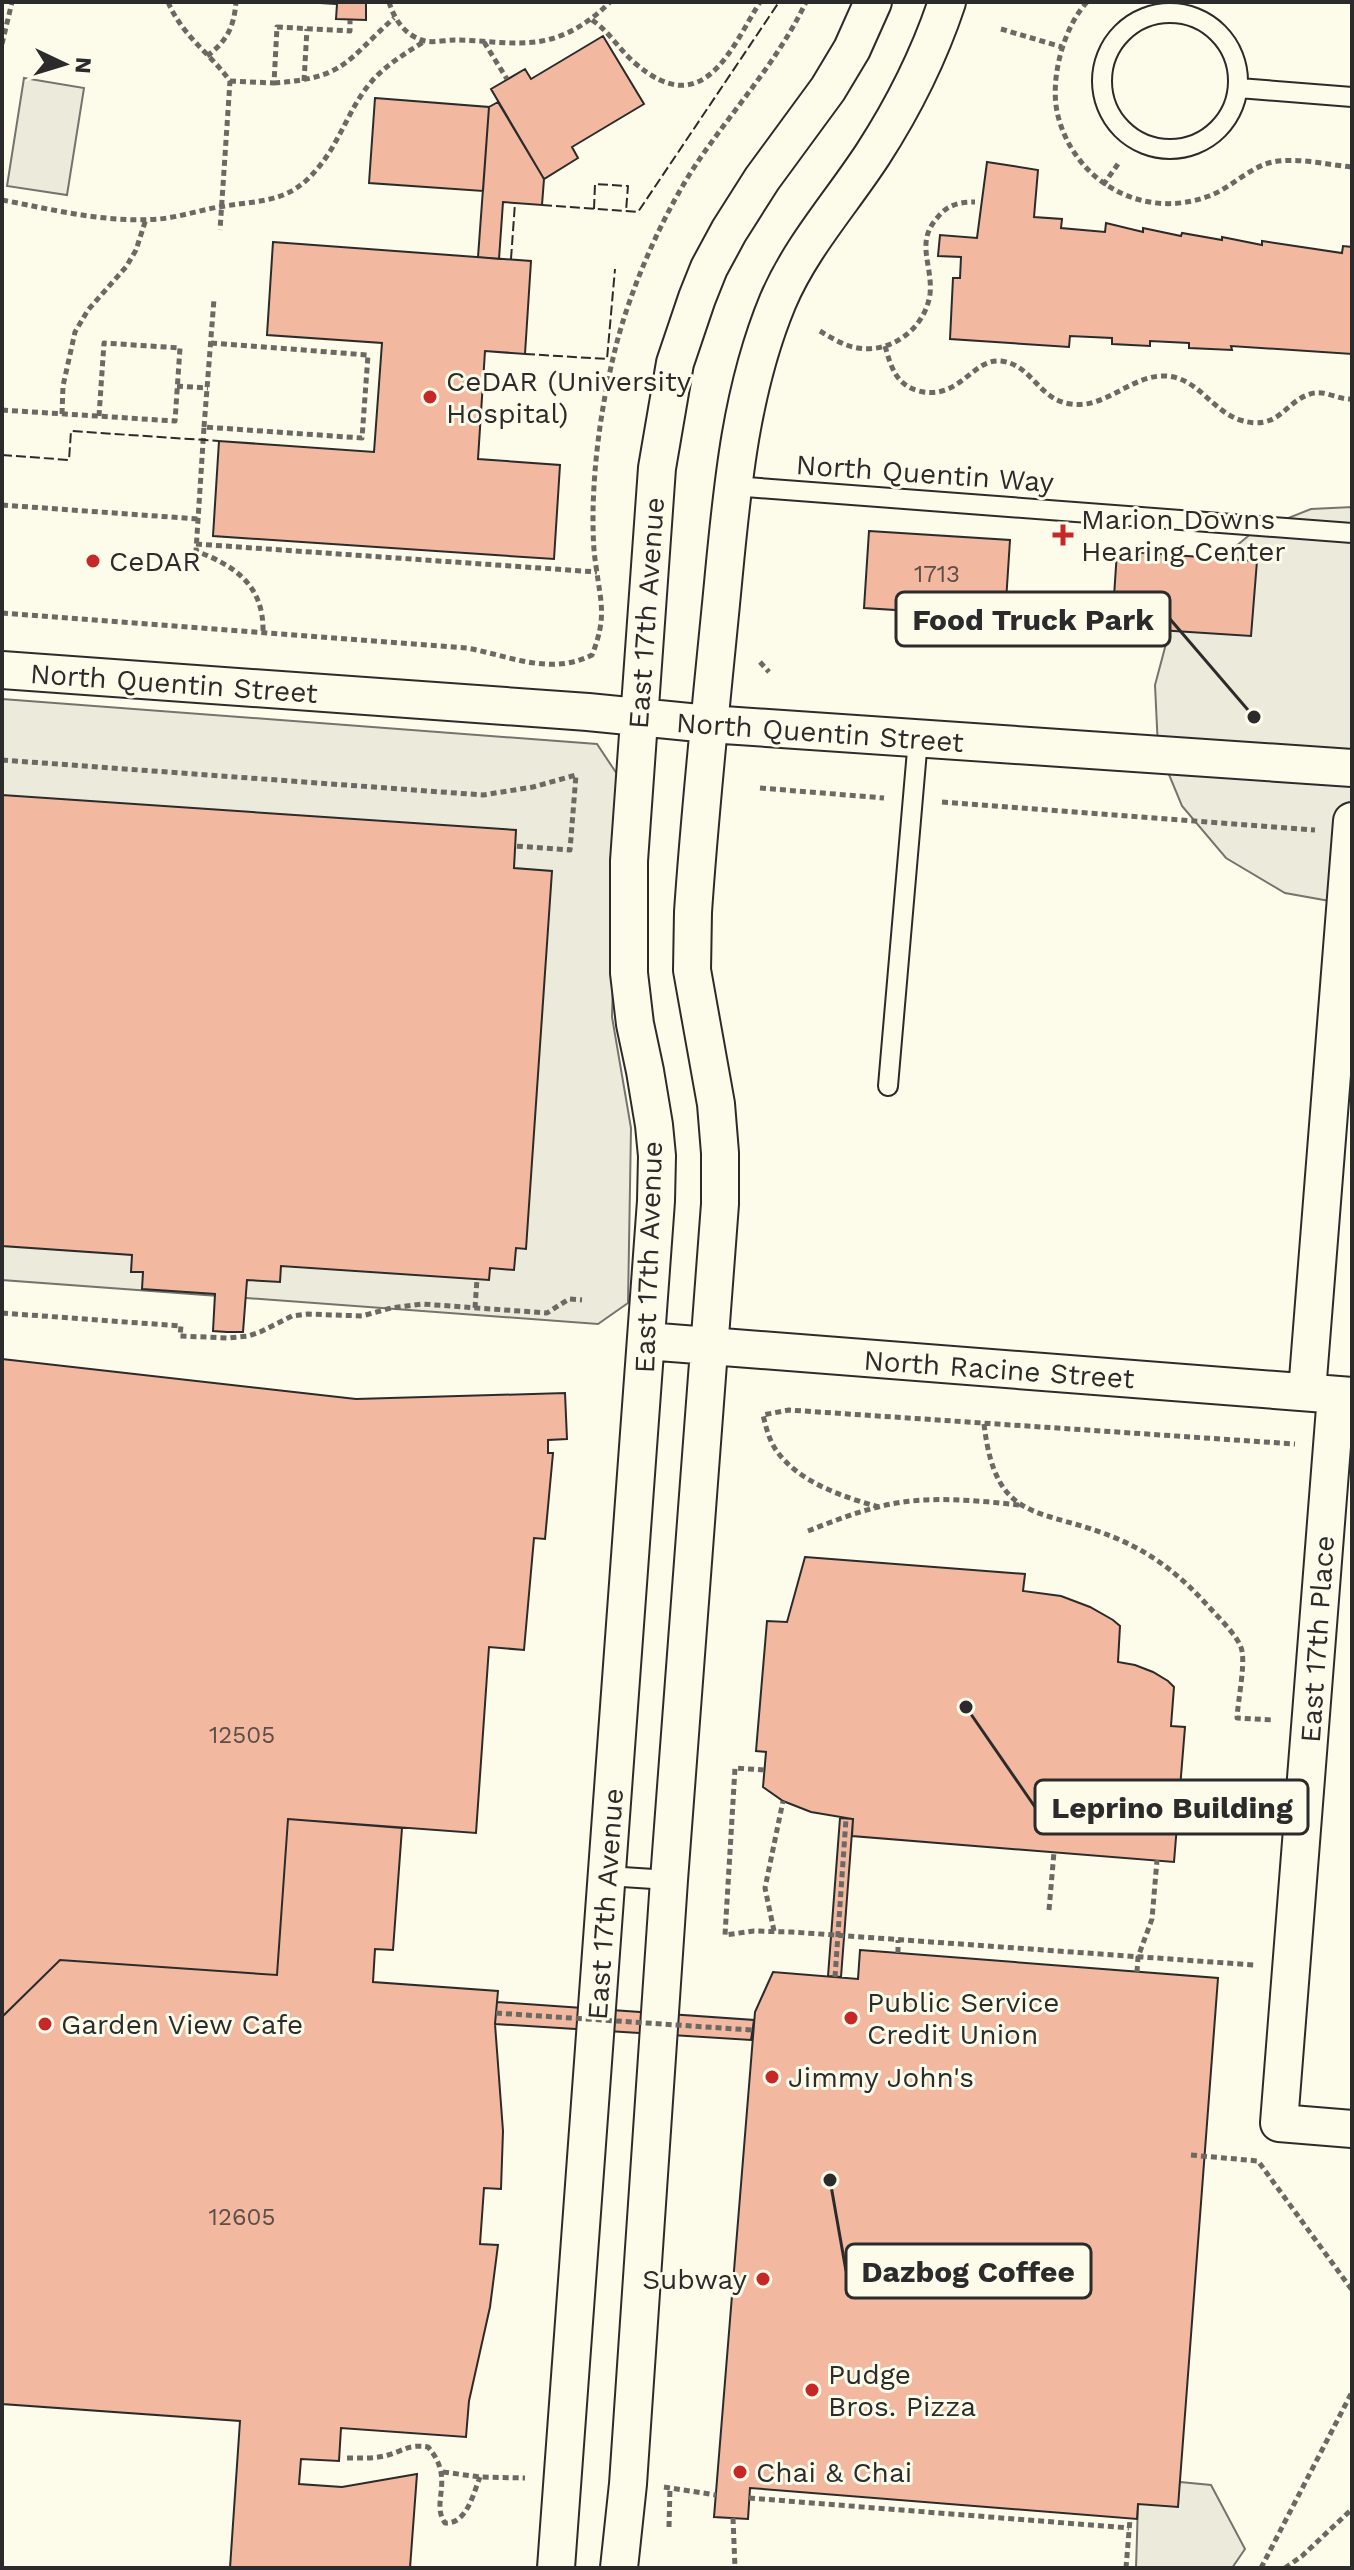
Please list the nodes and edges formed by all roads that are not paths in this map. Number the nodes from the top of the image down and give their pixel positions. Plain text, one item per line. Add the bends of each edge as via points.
1 (873, 2) edge
2 (947, 2) edge
3 (1239, 88) junction
4 (1352, 97) edge
5 (733, 486) junction
6 (1352, 533) edge
7 (2, 670) edge
8 (638, 718) junction
9 (709, 724) junction
10 (918, 739) junction
11 (1352, 768) edge
12 (1352, 821) edge
13 (1351, 833) edge
14 (888, 1086) dead end
15 (646, 1341) junction
16 (709, 1345) junction
17 (1332, 1394) edge
18 (607, 1876) junction
19 (669, 1880) junction
20 (1352, 2129) edge
21 (556, 2568) edge
22 (619, 2568) edge

1 - 8 street, East 17th Avenue via 828,89 729,231 682,341 657,468
2 - 5 street via 901,109 815,235 778,300 750,387
3 - 3 lane via 1232,50 1220,34 1196,18 1168,12 1131,24 1117,37 1102,73 1109,111 1120,128 1153,147 1192,146 1209,137 1234,107
3 - 4 lane
5 - 6 lane, North Quentin Way
5 - 9 street
7 - 8 street, North Quentin Street
8 - 9 street, North Quentin Street
8 - 15 street, East 17th Avenue via 629,973 657,1156
9 - 10 street, North Quentin Street
9 - 16 street via 692,970 720,1153
10 - 11 street, North Quentin Street
10 - 14 lane
12 - 13 street, East 17th Place
13 - 17 street, East 17th Place
15 - 16 street, North Racine Street
15 - 18 street, East 17th Avenue
16 - 17 street, North Racine Street
16 - 19 street
17 - 20 street, East 17th Place via 1279,2123
18 - 19 lane
18 - 21 street, East 17th Avenue
19 - 22 street

